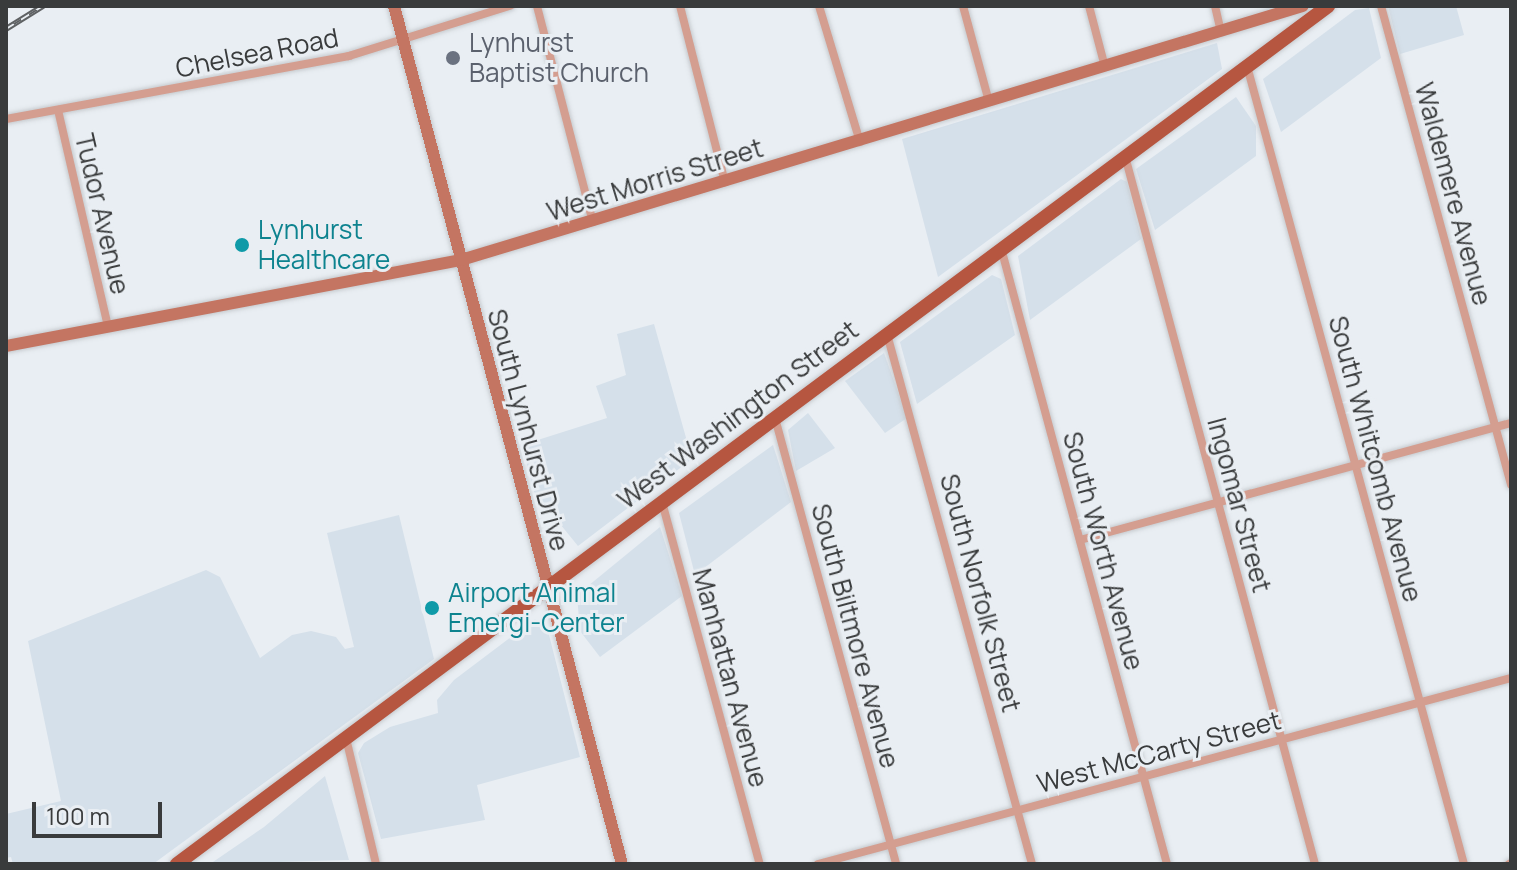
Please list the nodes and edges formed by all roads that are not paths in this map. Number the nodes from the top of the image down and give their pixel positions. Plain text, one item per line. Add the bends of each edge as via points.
1 (394, 6) edge
2 (510, 6) edge
3 (537, 6) edge
4 (680, 6) edge
5 (819, 6) edge
6 (963, 6) edge
7 (1089, 6) edge
8 (1215, 6) edge
9 (1303, 6) edge
10 (1328, 6) edge
11 (1381, 6) edge
12 (1221, 31) junction
13 (402, 40) junction
14 (1247, 65) junction
15 (1105, 67) junction
16 (989, 102) junction
17 (58, 110) junction
18 (6, 119) edge
19 (860, 142) junction
20 (1125, 156) junction
21 (725, 182) junction
22 (593, 222) junction
23 (1001, 248) junction
24 (461, 260) junction
25 (108, 327) junction
26 (887, 334) junction
27 (6, 346) edge
28 (775, 418) junction
29 (1511, 423) edge
30 (1495, 427) junction
31 (1356, 465) junction
32 (1511, 485) edge
33 (662, 501) junction
34 (1219, 503) junction
35 (1080, 540) junction
36 (546, 589) junction
37 (1511, 678) edge
38 (1420, 702) junction
39 (346, 738) junction
40 (1281, 740) junction
41 (1143, 777) junction
42 (1018, 810) junction
43 (891, 844) junction
44 (177, 864) edge
45 (376, 864) edge
46 (622, 864) edge
47 (760, 864) edge
48 (818, 864) edge
49 (896, 864) edge
50 (1032, 864) edge
51 (1167, 864) edge
52 (1315, 864) edge
53 (1464, 864) edge

1 - 13 main road, South Lynhurst Drive
2 - 13 street, Chelsea Road
3 - 22 street
4 - 21 street
5 - 19 street
6 - 16 street
7 - 15 street
8 - 12 street
9 - 12 main road, West Morris Street
10 - 14 main road, West Washington Street
11 - 30 street, Waldemere Avenue
12 - 15 main road, West Morris Street
13 - 17 street, Chelsea Road via 349,56
13 - 24 main road, South Lynhurst Drive
14 - 20 main road, West Washington Street
14 - 31 street, South Whitcomb Avenue
15 - 16 main road, West Morris Street
16 - 19 main road, West Morris Street
17 - 18 street, Chelsea Road
17 - 25 street, Tudor Avenue
19 - 21 main road, West Morris Street
20 - 23 main road, West Washington Street
20 - 34 street, Ingomar Street
21 - 22 main road, West Morris Street
22 - 24 main road, West Morris Street
23 - 26 main road, West Washington Street
23 - 35 street, South Worth Avenue
24 - 25 main road, West Morris Street
24 - 36 main road, South Lynhurst Drive
25 - 27 main road, West Morris Street
26 - 28 main road, West Washington Street
26 - 42 street, South Norfolk Street
28 - 33 main road, West Washington Street
28 - 43 street, South Biltmore Avenue
29 - 30 street
30 - 31 street
30 - 32 street, Waldemere Avenue
31 - 34 street
31 - 38 street, South Whitcomb Avenue
33 - 36 main road, West Washington Street
33 - 47 street, Manhattan Avenue
34 - 35 street
34 - 40 street, Ingomar Street
35 - 41 street, South Worth Avenue
36 - 39 main road, West Washington Street
36 - 46 main road, South Lynhurst Drive
37 - 38 street, West McCarty Street
38 - 40 street, West McCarty Street
38 - 53 street, South Whitcomb Avenue
39 - 44 main road, West Washington Street
39 - 45 street
40 - 41 street, West McCarty Street
40 - 52 street, Ingomar Street
41 - 42 street, West McCarty Street
41 - 51 street, South Worth Avenue
42 - 43 street, West McCarty Street
42 - 50 street, South Norfolk Street
43 - 48 street, West McCarty Street
43 - 49 street, South Biltmore Avenue

